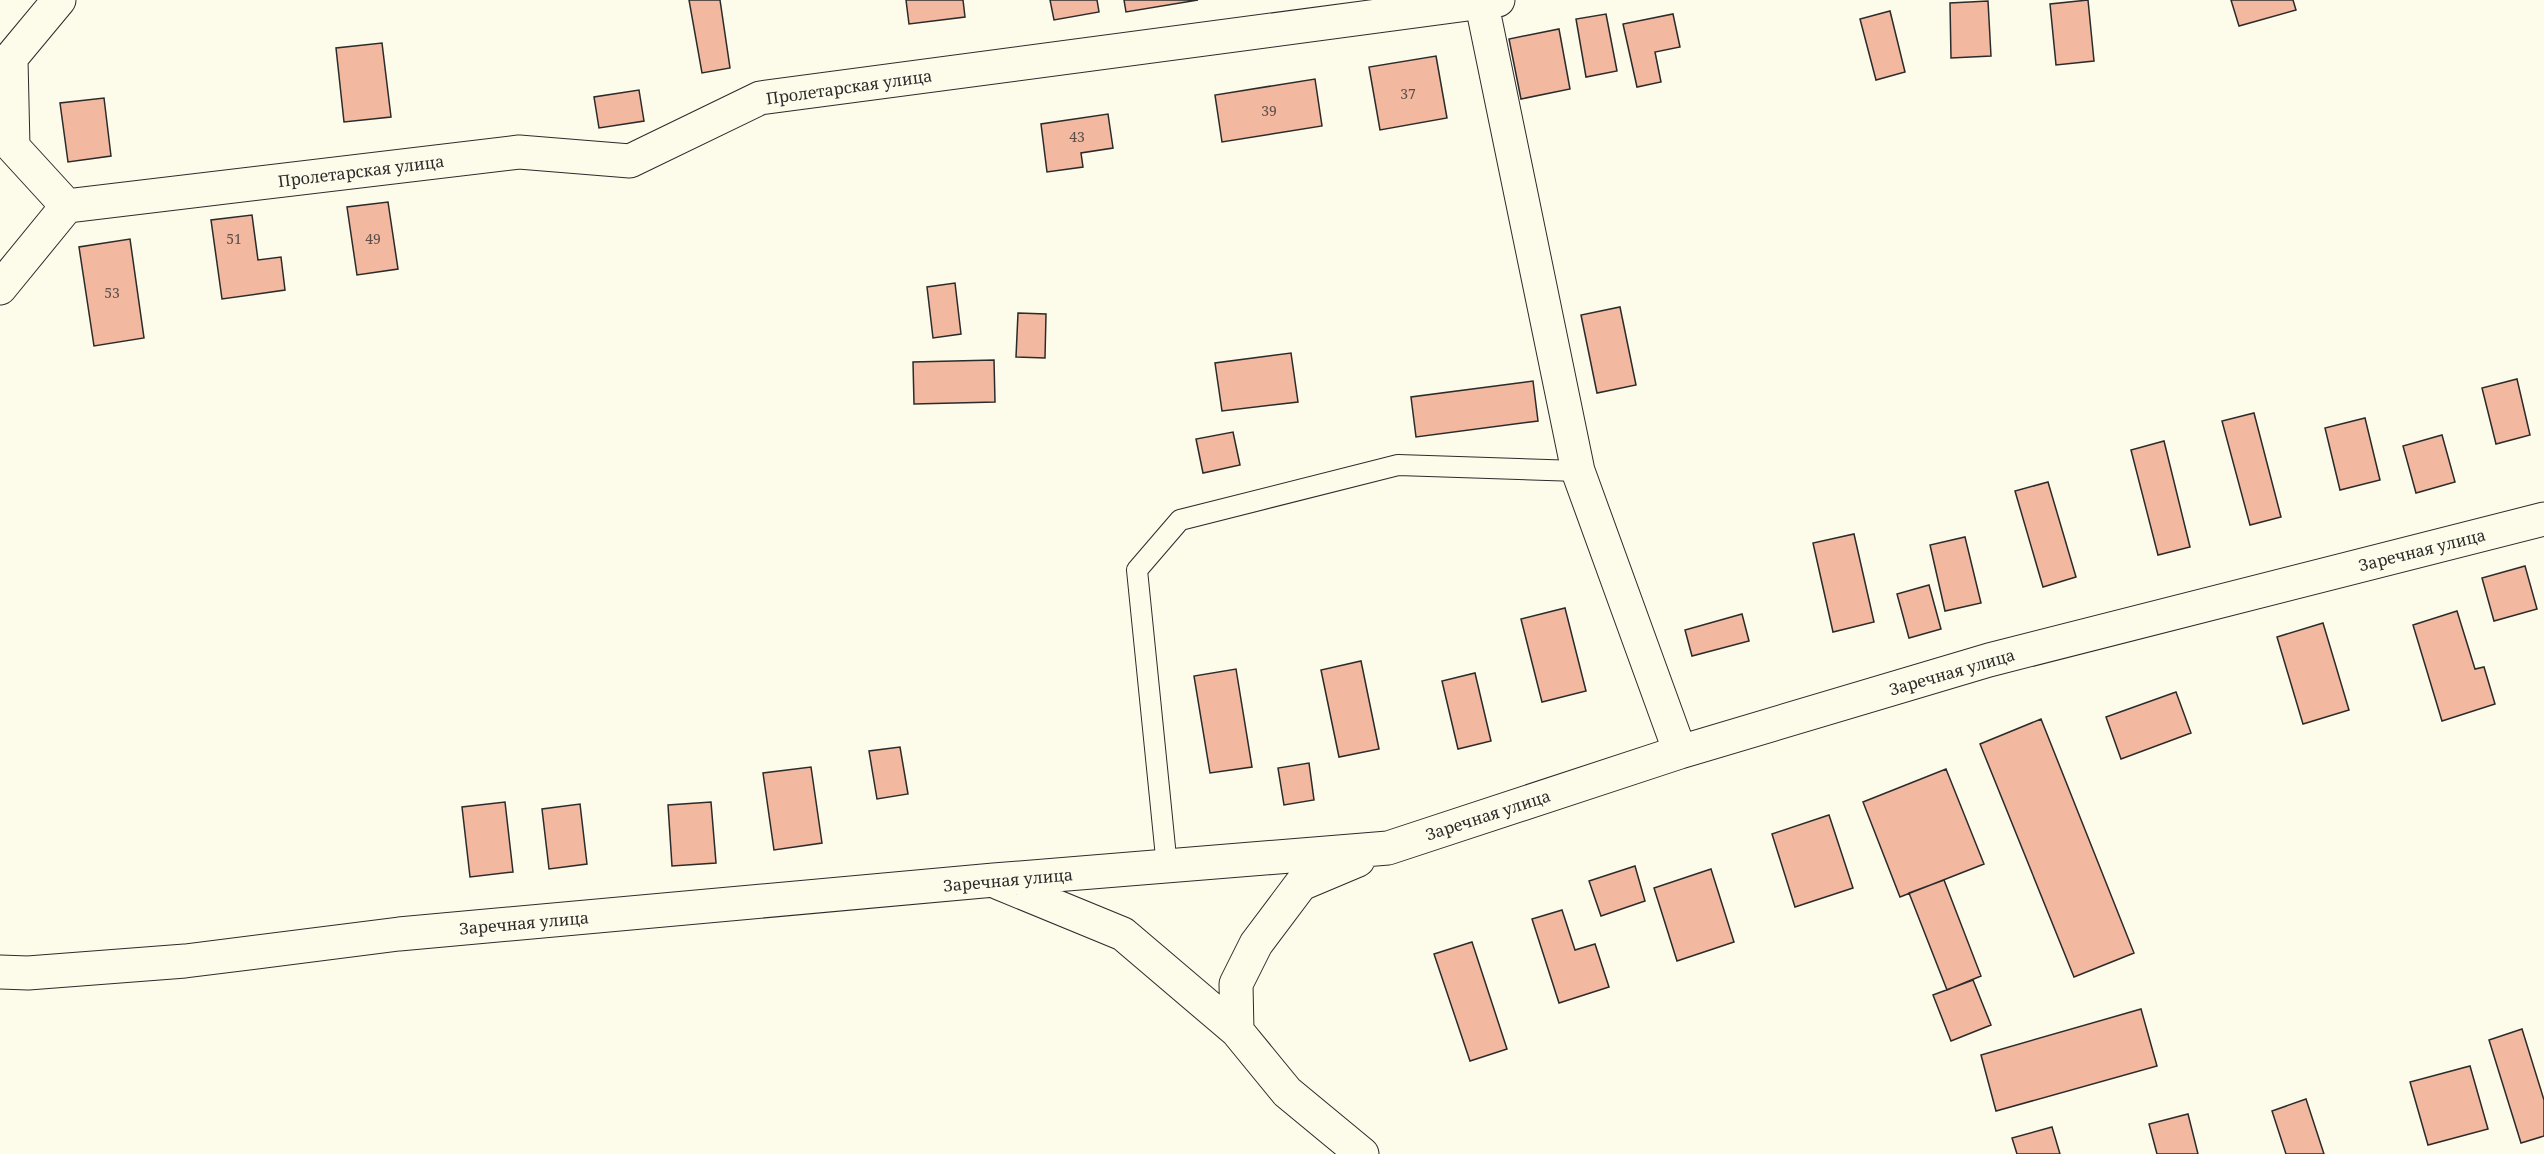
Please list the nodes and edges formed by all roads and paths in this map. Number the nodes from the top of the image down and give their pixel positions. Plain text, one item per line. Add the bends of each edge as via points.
1 (59, 0) edge
2 (1487, 1) edge
3 (5, 65) edge
4 (67, 206) junction
5 (0, 288) edge
6 (1578, 471) junction
7 (2544, 519) edge
8 (1680, 752) junction
9 (1388, 848) junction
10 (1167, 867) junction
11 (994, 880) junction
12 (0, 972) edge
13 (1237, 1031) junction
14 (1362, 1154) edge

1 - 3 street
2 - 4 street, Пролетарская улица via 760,98 630,161 519,152
2 - 6 street
3 - 4 street via 14,147
4 - 5 street
6 - 8 street
6 - 10 lane via 1398,465 1180,520 1137,570
7 - 8 street, Заречная улица via 1989,660
8 - 9 street, Заречная улица
9 - 10 street, Заречная улица
9 - 13 street via 1301,885 1256,944 1236,984
10 - 11 street, Заречная улица
11 - 12 street, Заречная улица via 399,934 185,961
11 - 13 street via 1123,934
13 - 14 street via 1287,1092

